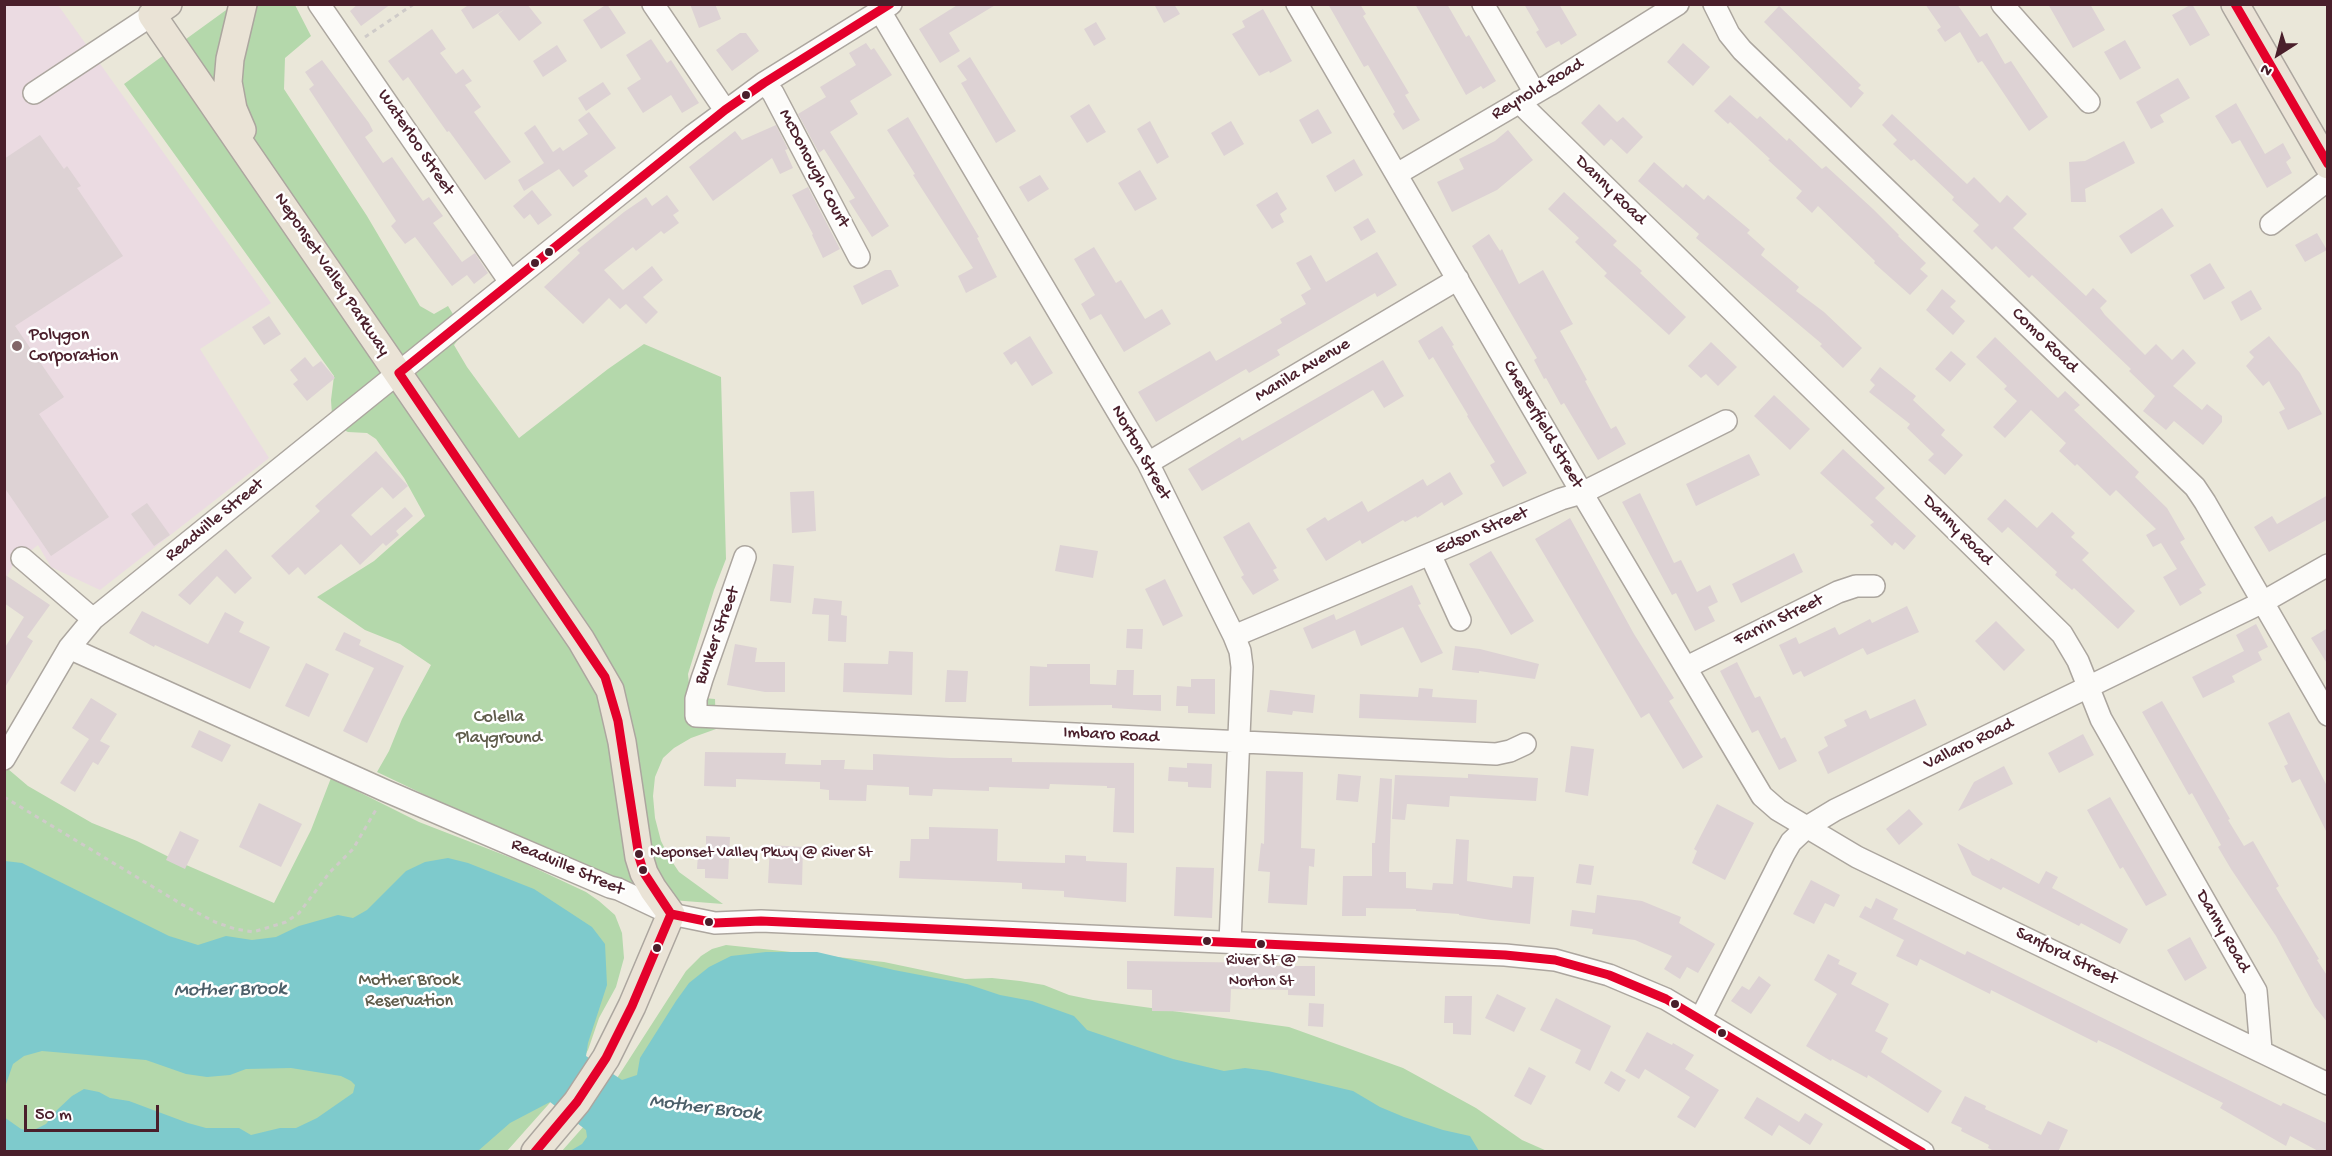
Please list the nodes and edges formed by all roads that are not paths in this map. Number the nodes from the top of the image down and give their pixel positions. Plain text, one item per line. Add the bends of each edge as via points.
1 (243, 4) edge
2 (319, 4) edge
3 (653, 4) edge
4 (1297, 4) edge
5 (1484, 4) edge
6 (1678, 4) edge
7 (1714, 4) edge
8 (2002, 4) edge
9 (2235, 4) edge
10 (886, 8) edge
11 (160, 10) edge
12 (230, 59) junction
13 (197, 80) junction
14 (764, 83) junction
15 (34, 93) dead end
16 (1527, 98) junction
17 (2089, 102) dead end
18 (725, 111) junction
19 (2328, 165) edge
20 (261, 172) junction
21 (1397, 174) junction
22 (2328, 180) edge
23 (2271, 224) dead end
24 (860, 257) dead end
25 (1458, 279) junction
26 (510, 282) junction
27 (399, 373) junction
28 (1726, 421) dead end
29 (1148, 463) junction
30 (1582, 494) junction
31 (1430, 554) junction
32 (746, 557) dead end
33 (22, 558) dead end
34 (2328, 565) edge
35 (1874, 586) dead end
36 (2263, 602) junction
37 (93, 619) junction
38 (1460, 621) dead end
39 (1234, 636) junction
40 (69, 648) junction
41 (1687, 667) junction
42 (2088, 688) junction
43 (2328, 715) edge
44 (696, 716) joint
45 (1240, 741) junction
46 (1525, 744) dead end
47 (4, 759) edge
48 (1807, 827) junction
49 (671, 914) junction
50 (1230, 942) junction
51 (1701, 1018) junction
52 (2261, 1050) junction
53 (2328, 1084) edge
54 (535, 1152) edge
55 (1923, 1152) edge

1 - 12 main road, Neponset Valley Parkway
2 - 26 street, Waterloo Street
3 - 18 street
4 - 21 street, Chesterfield Street
5 - 16 street, Danny Road
6 - 16 street, Reynold Road
7 - 36 street, Como Road via 1742,50 2195,487
8 - 17 street
9 - 19 main road
10 - 14 street, Readville Street
10 - 29 street, Norton Street
11 - 13 main road, Neponset Valley Parkway
11 - 15 street
12 - 13 main road, Neponset Valley Parkway via 223,86 210,89
12 - 20 main road, Neponset Valley Parkway via 228,82 233,109
13 - 20 main road, Neponset Valley Parkway
14 - 18 street, Readville Street
14 - 24 street, McDonough Court via 773,93
16 - 21 street, Reynold Road
16 - 42 street, Danny Road via 2062,634
18 - 26 street, Readville Street
20 - 27 main road, Neponset Valley Parkway
21 - 25 street, Chesterfield Street
22 - 23 street
25 - 29 street, Manila Avenue
25 - 30 street, Chesterfield Street
26 - 27 street, Readville Street
27 - 37 street, Readville Street
27 - 49 main road, Neponset Valley Parkway via 605,678 618,721 639,857 644,873
28 - 30 street, Edson Street
29 - 39 street, Norton Street
30 - 31 street, Edson Street
30 - 41 street, Chesterfield Street
31 - 38 street
31 - 39 street, Edson Street
32 - 44 street, Bunker Street via 696,699
33 - 37 street
34 - 36 street, Vallaro Road
35 - 41 street, Farrin Street via 1838,592
36 - 42 street, Vallaro Road
36 - 43 street, Como Road
37 - 40 street, Readville Street
39 - 45 street, Norton Street via 1242,667
40 - 47 street
40 - 49 street, Readville Street
41 - 48 street, Chesterfield Street via 1762,796
42 - 48 street, Vallaro Road
42 - 52 street, Danny Road via 2101,719 2256,992
44 - 45 street, Imbaro Road
45 - 46 street, Imbaro Road via 1496,754
45 - 50 street, Norton Street
48 - 51 street, Vallaro Road via 1784,854
48 - 52 street, Sanford Street via 1857,857
49 - 50 street, Readville Street via 715,923 761,921
49 - 54 main road via 606,1058 582,1095
50 - 51 street, Readville Street via 1555,960 1638,985
51 - 55 street, Readville Street
52 - 53 street, Sanford Street

